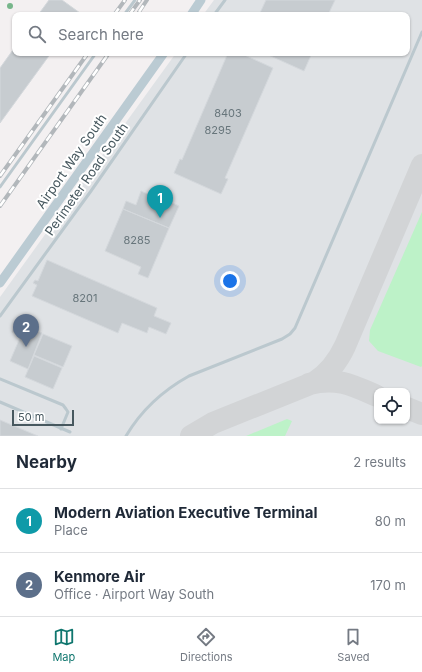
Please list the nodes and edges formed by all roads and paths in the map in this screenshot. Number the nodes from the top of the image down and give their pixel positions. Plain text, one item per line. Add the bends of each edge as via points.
1 (135, 0) edge
2 (201, 0) edge
3 (225, 0) edge
4 (126, 12) edge
5 (193, 12) edge
6 (216, 12) edge
7 (422, 32) edge
8 (94, 56) edge
9 (162, 56) edge
10 (185, 56) edge
11 (0, 187) edge
12 (0, 283) edge
13 (0, 316) edge
14 (0, 379) edge
15 (0, 402) edge
16 (61, 429) junction
17 (70, 432) dead end
18 (126, 436) edge

1 - 4 lane
2 - 5 main road
3 - 6 lane
7 - 18 lane via 295,328 282,339 189,376 176,384 152,402
8 - 11 lane
9 - 12 main road, Airport Way South
10 - 13 lane, Perimeter Road South
14 - 16 lane via 66,408 68,412
15 - 16 lane
16 - 17 lane

